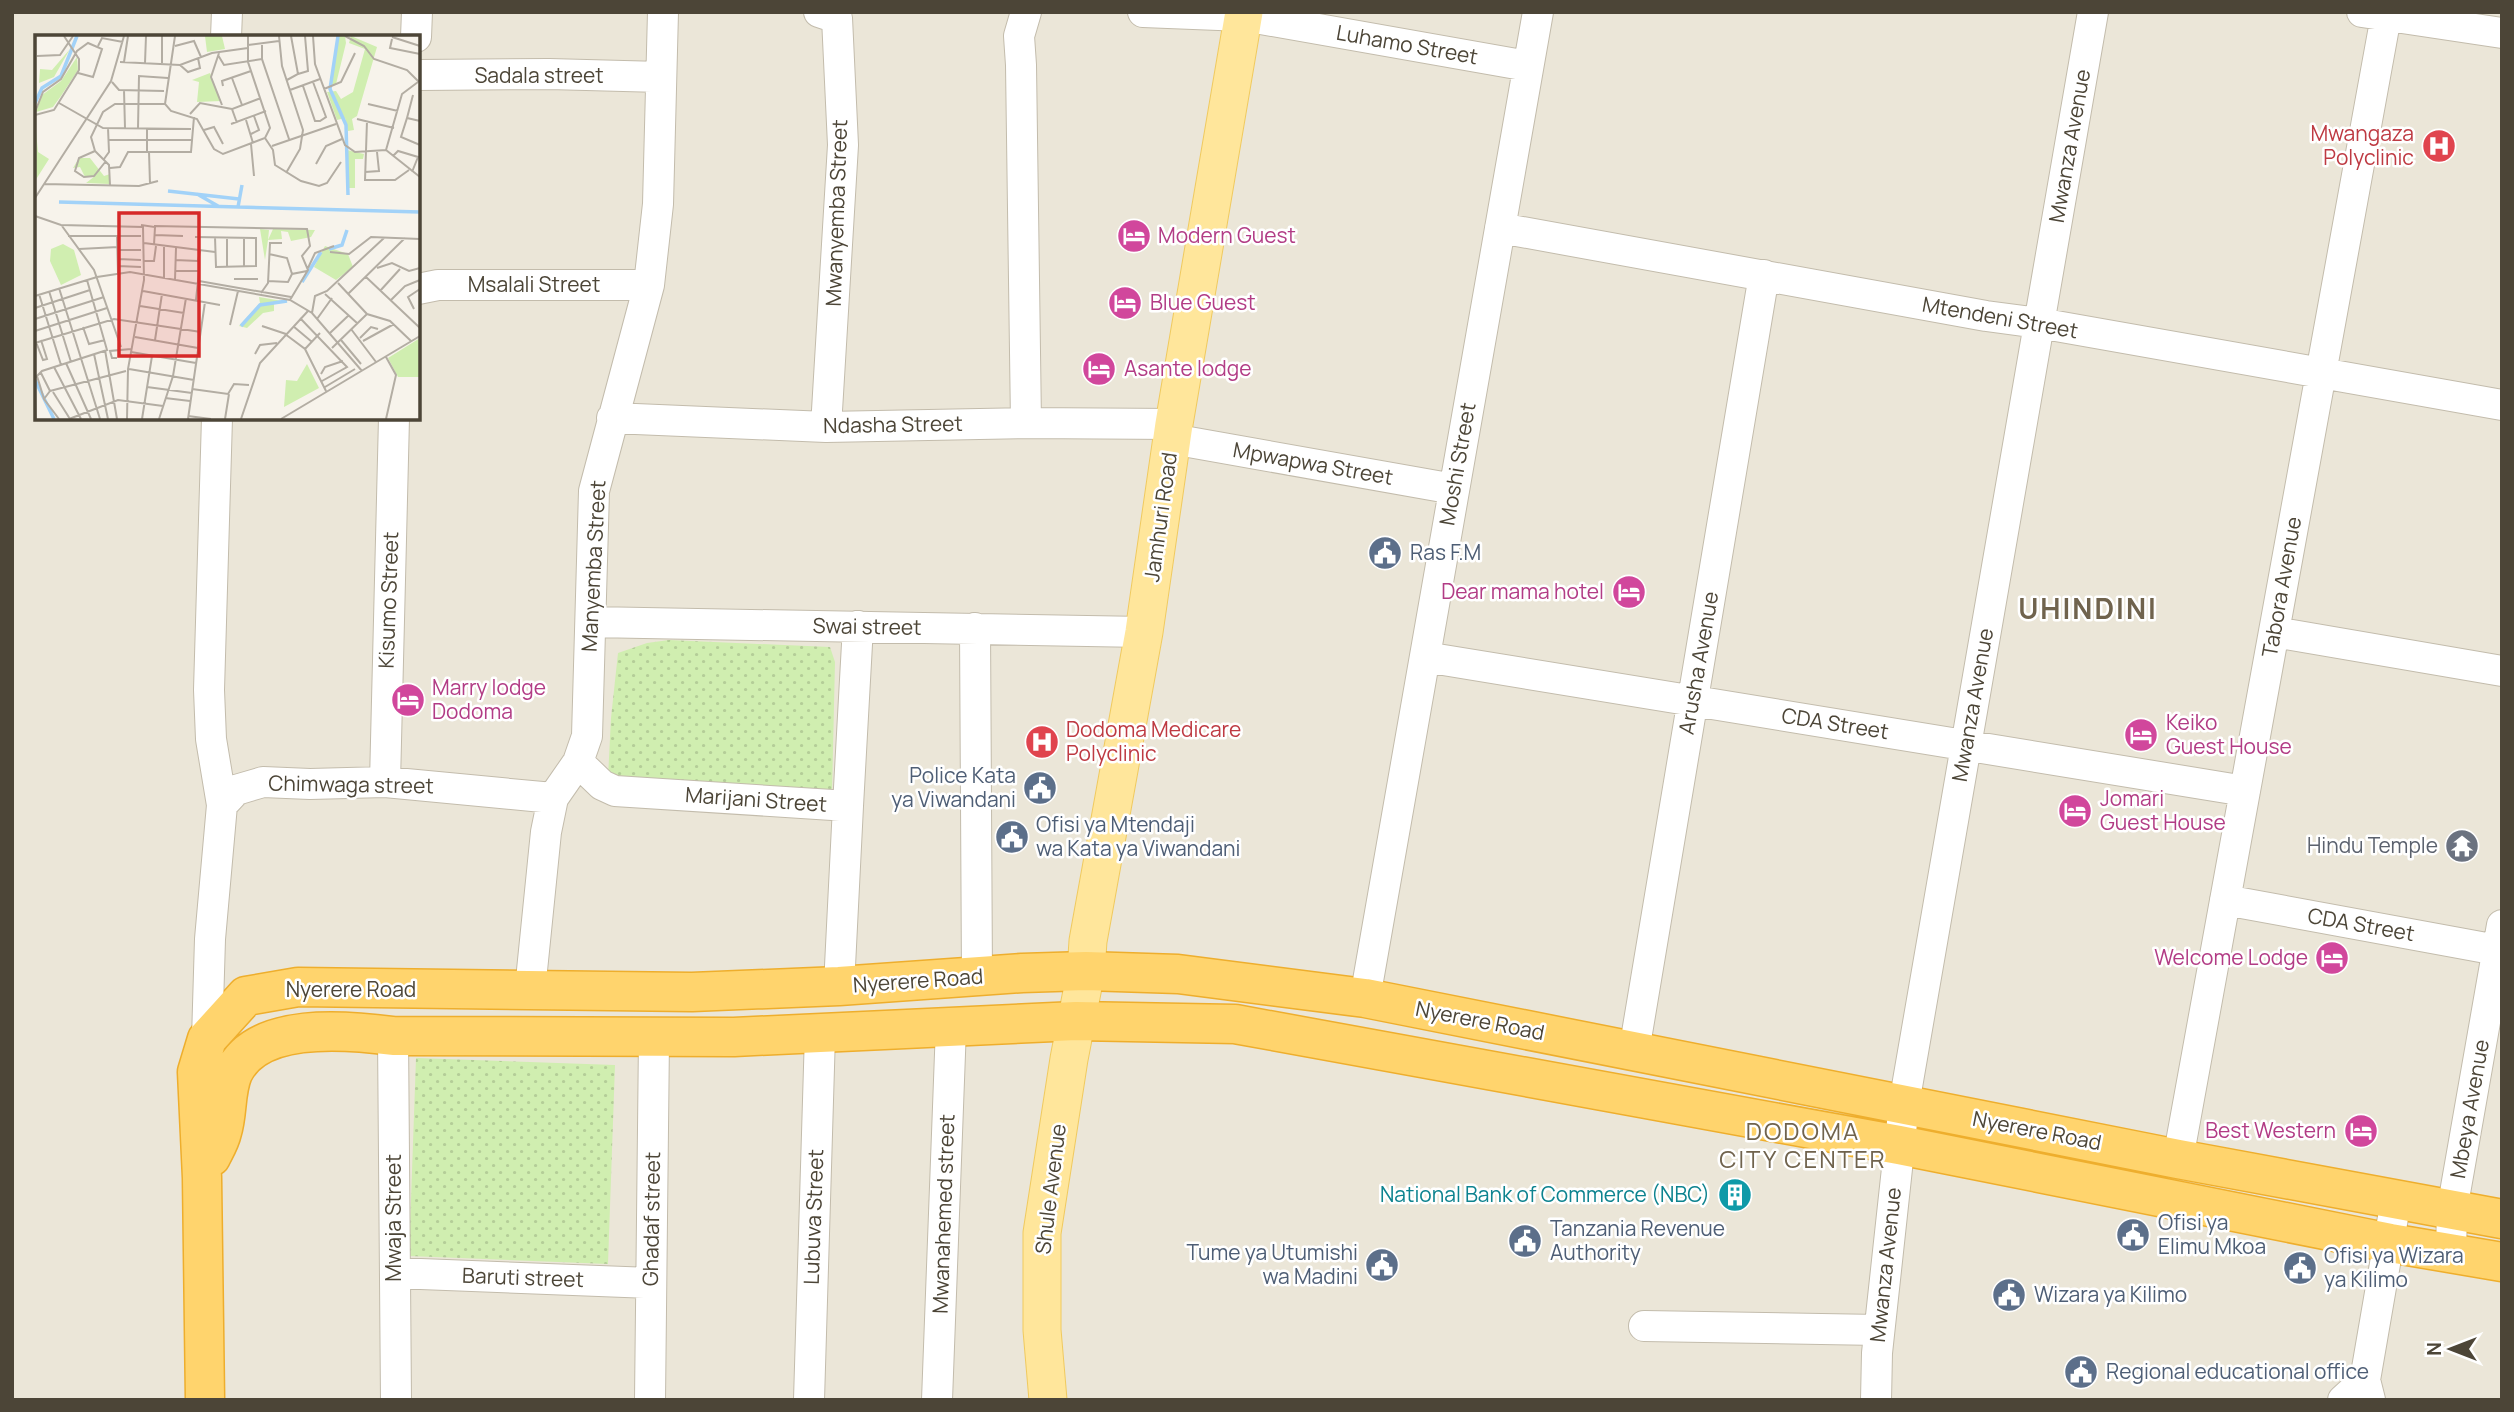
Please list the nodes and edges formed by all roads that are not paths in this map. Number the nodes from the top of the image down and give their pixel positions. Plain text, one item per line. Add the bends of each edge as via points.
1 (227, 12) edge
2 (417, 12) edge
3 (663, 12) edge
4 (819, 12) edge
5 (1026, 12) edge
6 (1143, 12) edge
7 (1538, 12) edge
8 (2093, 12) edge
9 (1197, 13) edge
10 (1244, 14) edge
11 (2374, 14) edge
12 (2502, 33) edge
13 (226, 35) edge
14 (416, 35) edge
15 (1528, 66) junction
16 (420, 75) edge
17 (661, 77) junction
18 (1500, 228) junction
19 (1764, 275) junction
20 (649, 285) junction
21 (420, 289) edge
22 (2039, 323) junction
23 (2321, 373) junction
24 (2502, 405) edge
25 (612, 418) junction
26 (217, 420) edge
27 (394, 420) edge
28 (1026, 423) junction
29 (826, 427) junction
30 (1173, 432) junction
31 (1454, 489) junction
32 (591, 622) junction
33 (858, 626) junction
34 (975, 628) junction
35 (1144, 632) junction
36 (2274, 632) junction
37 (1425, 657) junction
38 (2502, 671) edge
39 (1693, 701) junction
40 (1966, 746) junction
41 (578, 762) junction
42 (385, 782) junction
43 (2245, 791) junction
44 (553, 798) junction
45 (222, 805) junction
46 (848, 806) junction
47 (2225, 900) junction
48 (2500, 937) edge
49 (1086, 971) junction
50 (977, 977) junction
51 (839, 986) junction
52 (530, 990) junction
53 (1365, 998) junction
54 (1076, 1021) junction
55 (951, 1027) junction
56 (820, 1034) junction
57 (393, 1036) junction
58 (654, 1038) junction
59 (207, 1040) junction
60 (1634, 1051) junction
61 (1904, 1104) junction
62 (1899, 1144) junction
63 (2178, 1158) junction
64 (202, 1178) junction
65 (2396, 1200) junction
66 (2452, 1210) junction
67 (2502, 1219) edge
68 (2390, 1243) junction
69 (2451, 1253) junction
70 (2502, 1262) edge
71 (395, 1273) junction
72 (651, 1283) junction
73 (1644, 1326) dead end
74 (1880, 1330) junction
75 (2360, 1393) edge
76 (205, 1400) edge
77 (396, 1400) edge
78 (650, 1400) edge
79 (809, 1400) edge
80 (937, 1400) edge
81 (1048, 1400) edge
82 (1876, 1400) edge

1 - 13 street
2 - 14 street
3 - 17 street, Manyemba Street
4 - 29 street, Mwanyemba Street via 837,18 842,145
5 - 28 street via 1019,36
6 - 9 street, Luhamo Street
7 - 15 street, Moshi Street
8 - 22 street, Mwanza Avenue
9 - 10 street, Luhamo Street
10 - 15 street, Luhamo Street
10 - 30 main road, Jamhuri Road
11 - 12 street
11 - 23 street, Tabora Avenue
15 - 18 street, Moshi Street
16 - 17 street, Sadala street
17 - 20 street, Manyemba Street via 658,204
18 - 19 street, Mtendeni Street
18 - 31 street, Moshi Street
19 - 22 street, Mtendeni Street
19 - 39 street, Arusha Avenue
20 - 21 street, Msalali Street
20 - 25 street, Manyemba Street
22 - 23 street, Mtendeni Street
22 - 40 street, Mwanza Avenue
23 - 24 street, Mtendeni Street
23 - 36 street, Tabora Avenue
25 - 29 street, Ndasha Street
25 - 32 street, Manyemba Street via 594,491
26 - 45 street via 209,691
27 - 42 street, Kisumo Street
28 - 29 street, Ndasha Street
28 - 30 street, Ndasha Street
30 - 31 street, Mpwapwa Street
30 - 35 main road, Jamhuri Road
31 - 37 street, Moshi Street
32 - 33 street, Swai street
32 - 41 street, Manyemba Street via 587,736
33 - 34 street, Swai street
33 - 46 street
34 - 35 street, Swai street
34 - 50 street
35 - 49 main road, Jamhuri Road
36 - 38 street
36 - 43 street, Tabora Avenue
37 - 39 street, CDA Street
37 - 53 street, Moshi Street
39 - 40 street, CDA Street
39 - 60 street, Arusha Avenue
40 - 43 street, CDA Street
40 - 61 street, Mwanza Avenue
41 - 44 street, Manyemba Street
41 - 46 street, Marijani Street via 601,785 615,791
42 - 44 street, Chimwaga street
42 - 45 street, Chimwaga street via 263,782 236,790
43 - 47 street, Tabora Avenue
44 - 52 street, Manyemba Street
45 - 59 street
46 - 51 street, Marijani Street
47 - 48 street, CDA Street
47 - 63 street, Tabora Avenue
48 - 66 street, Mbeya Avenue
49 - 50 highway, Nyerere Road
49 - 53 highway, Nyerere Road via 1178,974
49 - 54 main road, Jamhuri Road
50 - 51 highway, Nyerere Road
51 - 52 highway, Nyerere Road via 692,992
52 - 59 highway, Nyerere Road via 298,987 269,991 246,996
53 - 60 highway, Nyerere Road
54 - 55 highway, Nyerere Road
54 - 62 highway, Nyerere Road via 1235,1024
54 - 81 main road, Shule Avenue via 1042,1233
55 - 56 highway, Nyerere Road
55 - 80 street, Mwanahemed street
56 - 58 highway, Nyerere Road
56 - 79 street, Lubuva Street
57 - 58 highway, Nyerere Road
57 - 64 highway, Nyerere Road via 353,1030 306,1032 286,1035 246,1056 234,1072 222,1132
57 - 71 street, Mwaja Street
58 - 72 street, Ghadaf street
59 - 64 highway, Nyerere Road via 197,1072
60 - 61 highway, Nyerere Road
61 - 62 street, Mwanza Avenue
61 - 63 highway, Nyerere Road
62 - 68 highway, Nyerere Road
62 - 74 street, Mwanza Avenue
63 - 65 highway, Nyerere Road
64 - 76 highway
65 - 66 highway, Nyerere Road
65 - 68 street
66 - 67 highway, Nyerere Road
66 - 69 street, Mbeya Avenue
68 - 69 highway, Nyerere Road
68 - 75 street
69 - 70 highway, Nyerere Road
71 - 72 street, Baruti street
71 - 77 street, Mwaja Street
72 - 78 street, Ghadaf street
73 - 74 street
74 - 82 street, Mwanza Avenue

